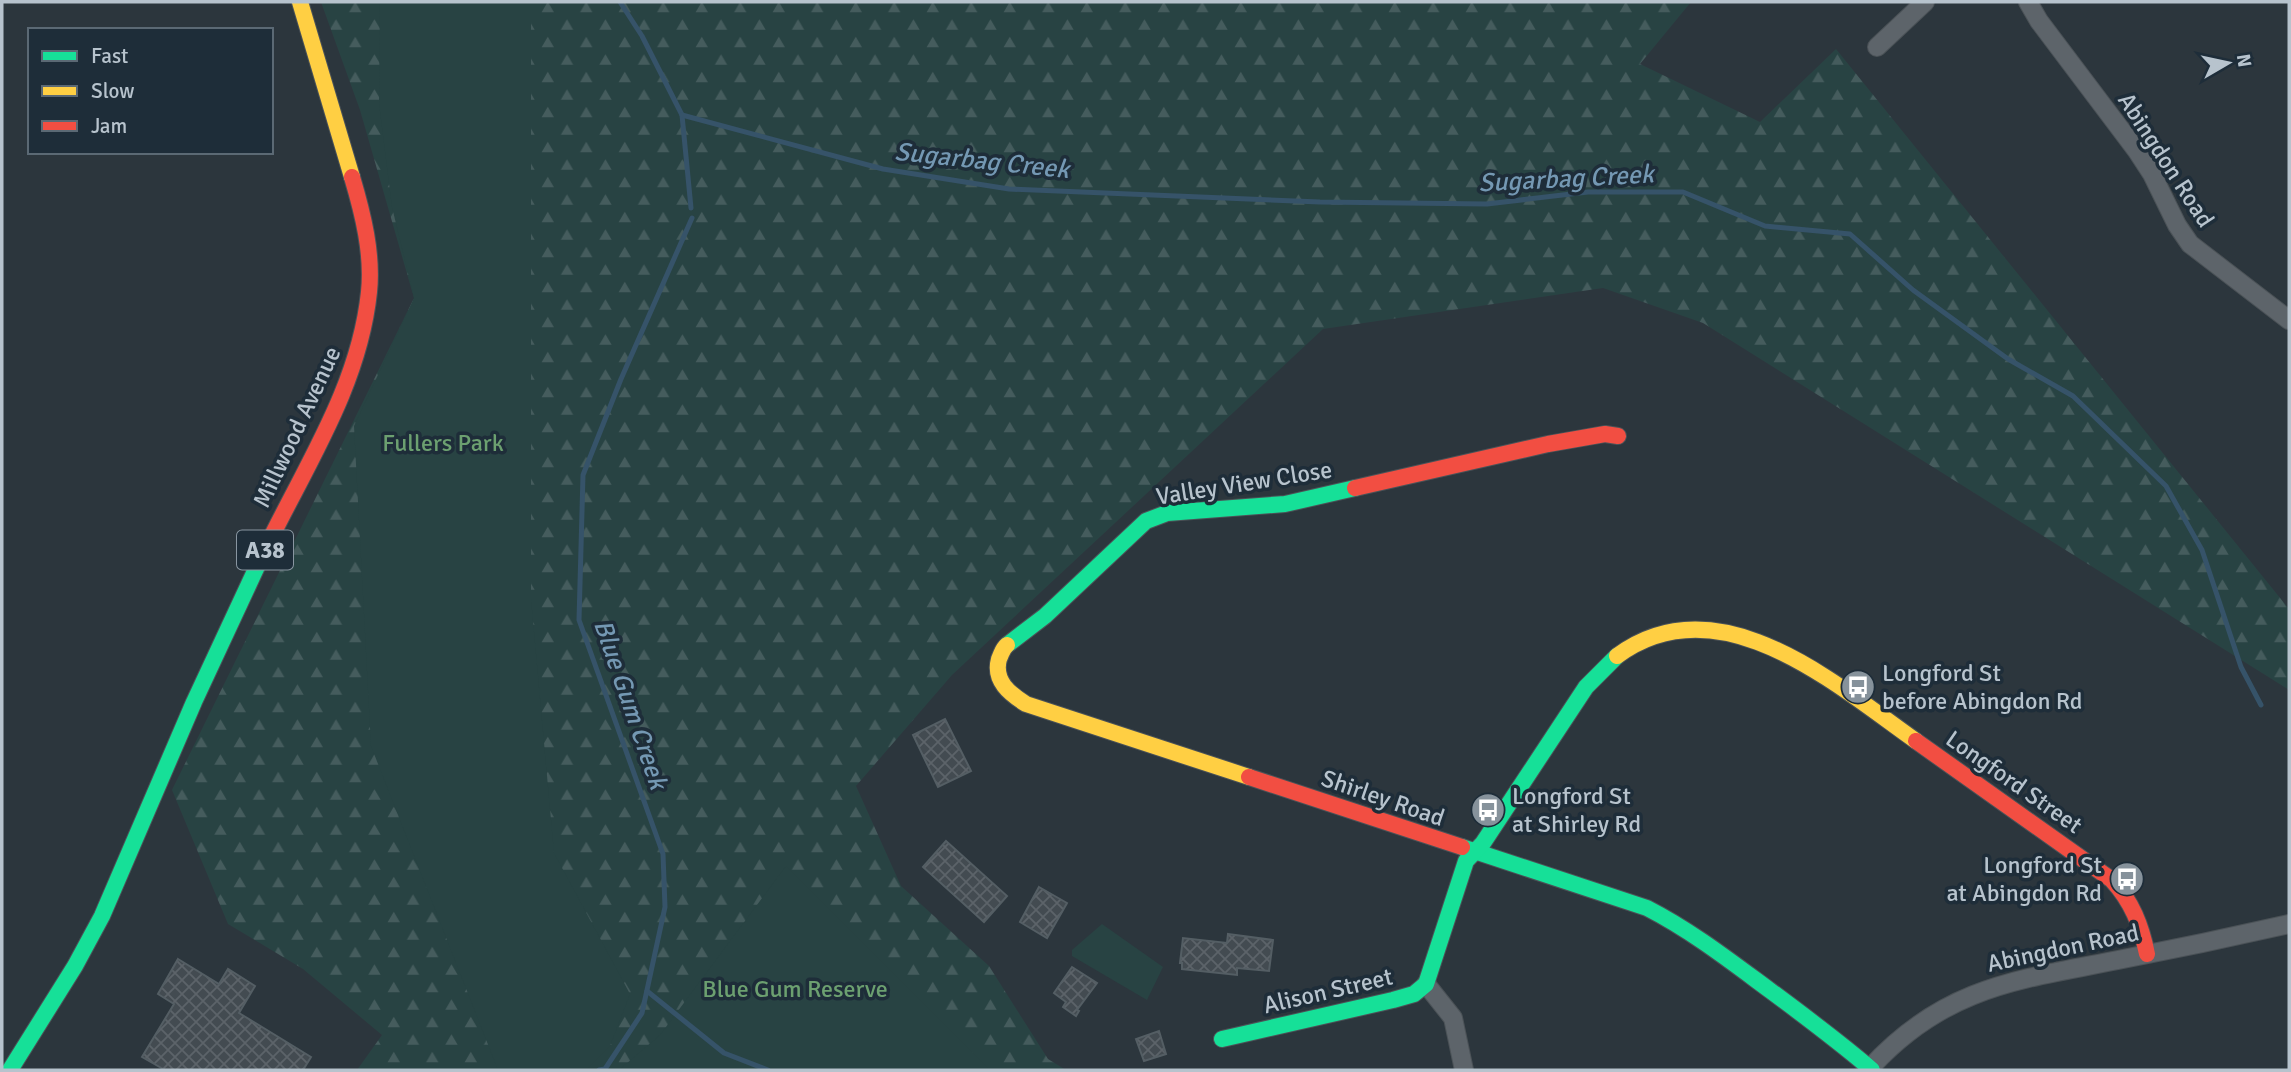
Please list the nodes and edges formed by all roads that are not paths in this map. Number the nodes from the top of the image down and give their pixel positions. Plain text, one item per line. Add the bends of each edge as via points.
1 (300, 2) edge
2 (1925, 2) edge
3 (2028, 2) edge
4 (1877, 47) dead end
5 (2289, 320) edge
6 (1618, 436) dead end
7 (1003, 648) joint
8 (1474, 852) junction
9 (2289, 924) edge
10 (2147, 954) junction
11 (1426, 984) junction
12 (1222, 1039) dead end
13 (1871, 1069) edge
14 (10, 1070) edge
15 (1465, 1070) edge

1 - 14 street, Millwood Avenue / A38 via 363,214 369,291 355,362 200,689 98,924
2 - 4 street
3 - 5 street, Abingdon Road via 2137,151 2190,244
6 - 7 street, Valley View Close via 1548,444 1285,504 1167,513 1146,521 1045,616
7 - 8 street, Shirley Road via 997,667 1000,680 1026,704
8 - 10 street, Longford Street via 1603,668 1645,640 1668,632 1714,630 1778,650 1829,681 2112,880 2135,910
8 - 11 street, Alison Street via 1466,861
8 - 13 street, Shirley Road via 1647,908 1812,1021
9 - 10 street, Abingdon Road
10 - 13 street, Abingdon Road via 1978,992 1910,1031
11 - 12 street, Alison Street via 1414,994 1393,1000
11 - 15 street via 1453,1018

